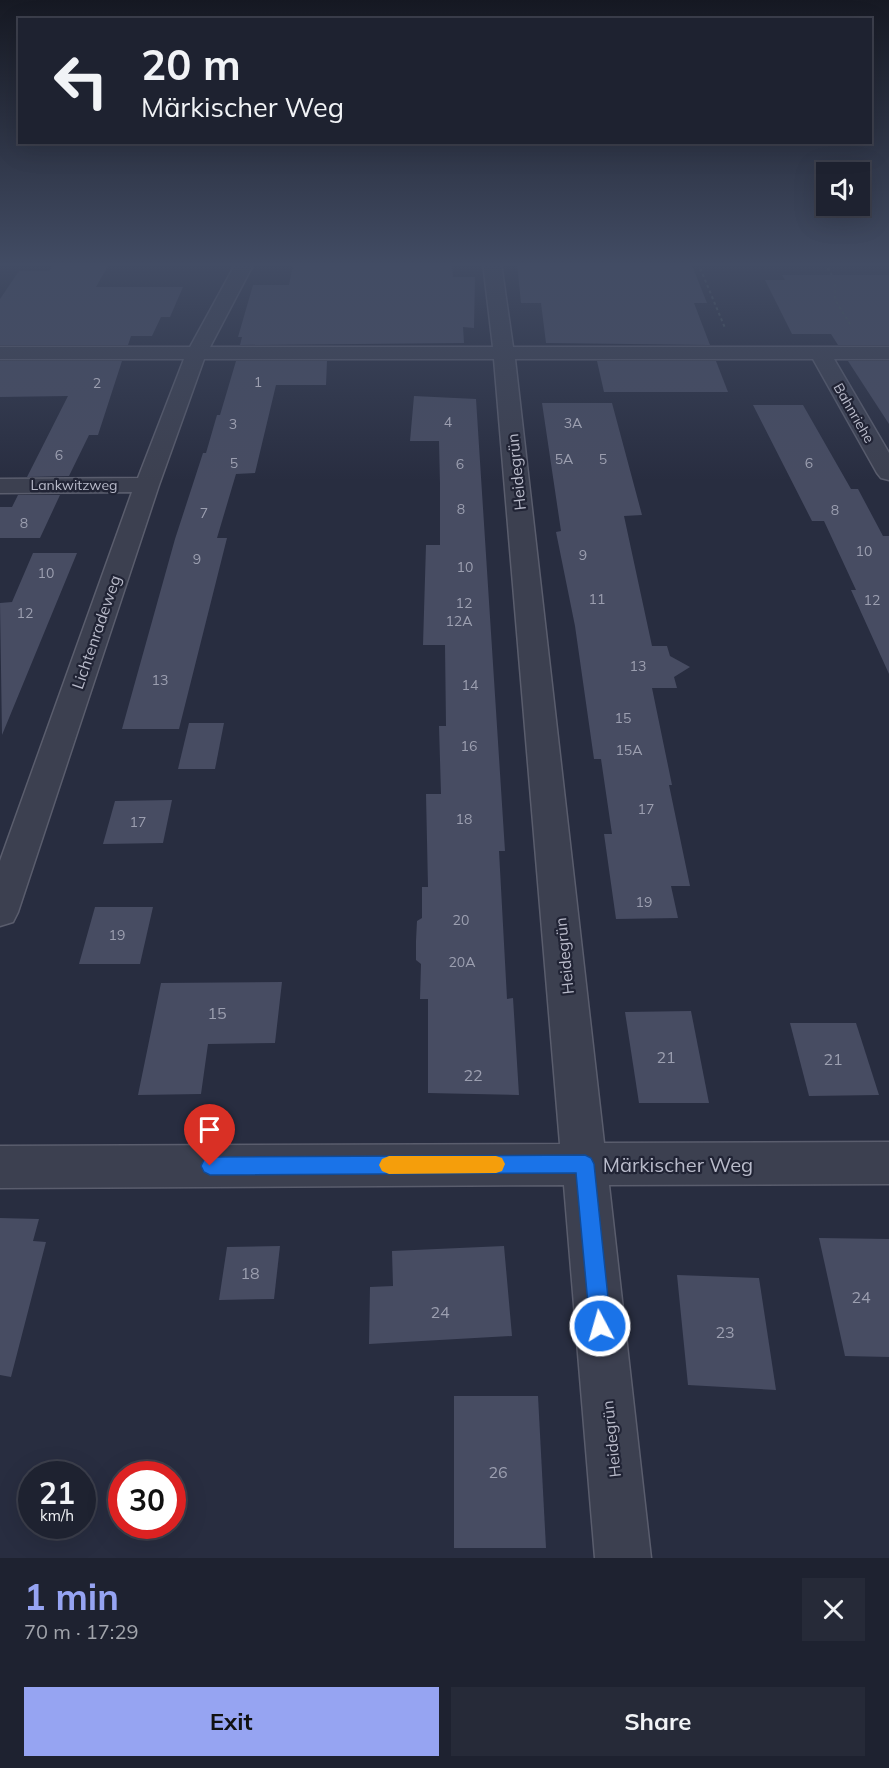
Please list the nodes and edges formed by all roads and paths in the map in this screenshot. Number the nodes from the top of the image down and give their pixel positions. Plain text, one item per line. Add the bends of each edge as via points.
1 (206, 336) edge
2 (502, 336) edge
3 (728, 336) edge
4 (857, 336) edge
5 (0, 353) edge
6 (735, 353) junction
7 (820, 353) junction
8 (868, 353) junction
9 (889, 353) edge
10 (196, 354) junction
11 (504, 354) junction
12 (889, 473) edge
13 (147, 485) junction
14 (0, 486) edge
15 (0, 912) edge
16 (889, 1163) edge
17 (585, 1164) junction
18 (0, 1167) edge
19 (623, 1558) edge

1 - 10 street, Lichtenradeweg
2 - 11 street, Heidegrün
3 - 6 path
4 - 8 path
5 - 10 street
6 - 7 street
6 - 11 street
7 - 8 street
7 - 12 street, Bahnriehe
8 - 9 street
10 - 11 street
10 - 13 street, Lichtenradeweg
11 - 17 street, Heidegrün
13 - 14 street, Lankwitzweg
13 - 15 street, Lichtenradeweg
16 - 17 street, Märkischer Weg
17 - 18 street, Märkischer Weg
17 - 19 street, Heidegrün

